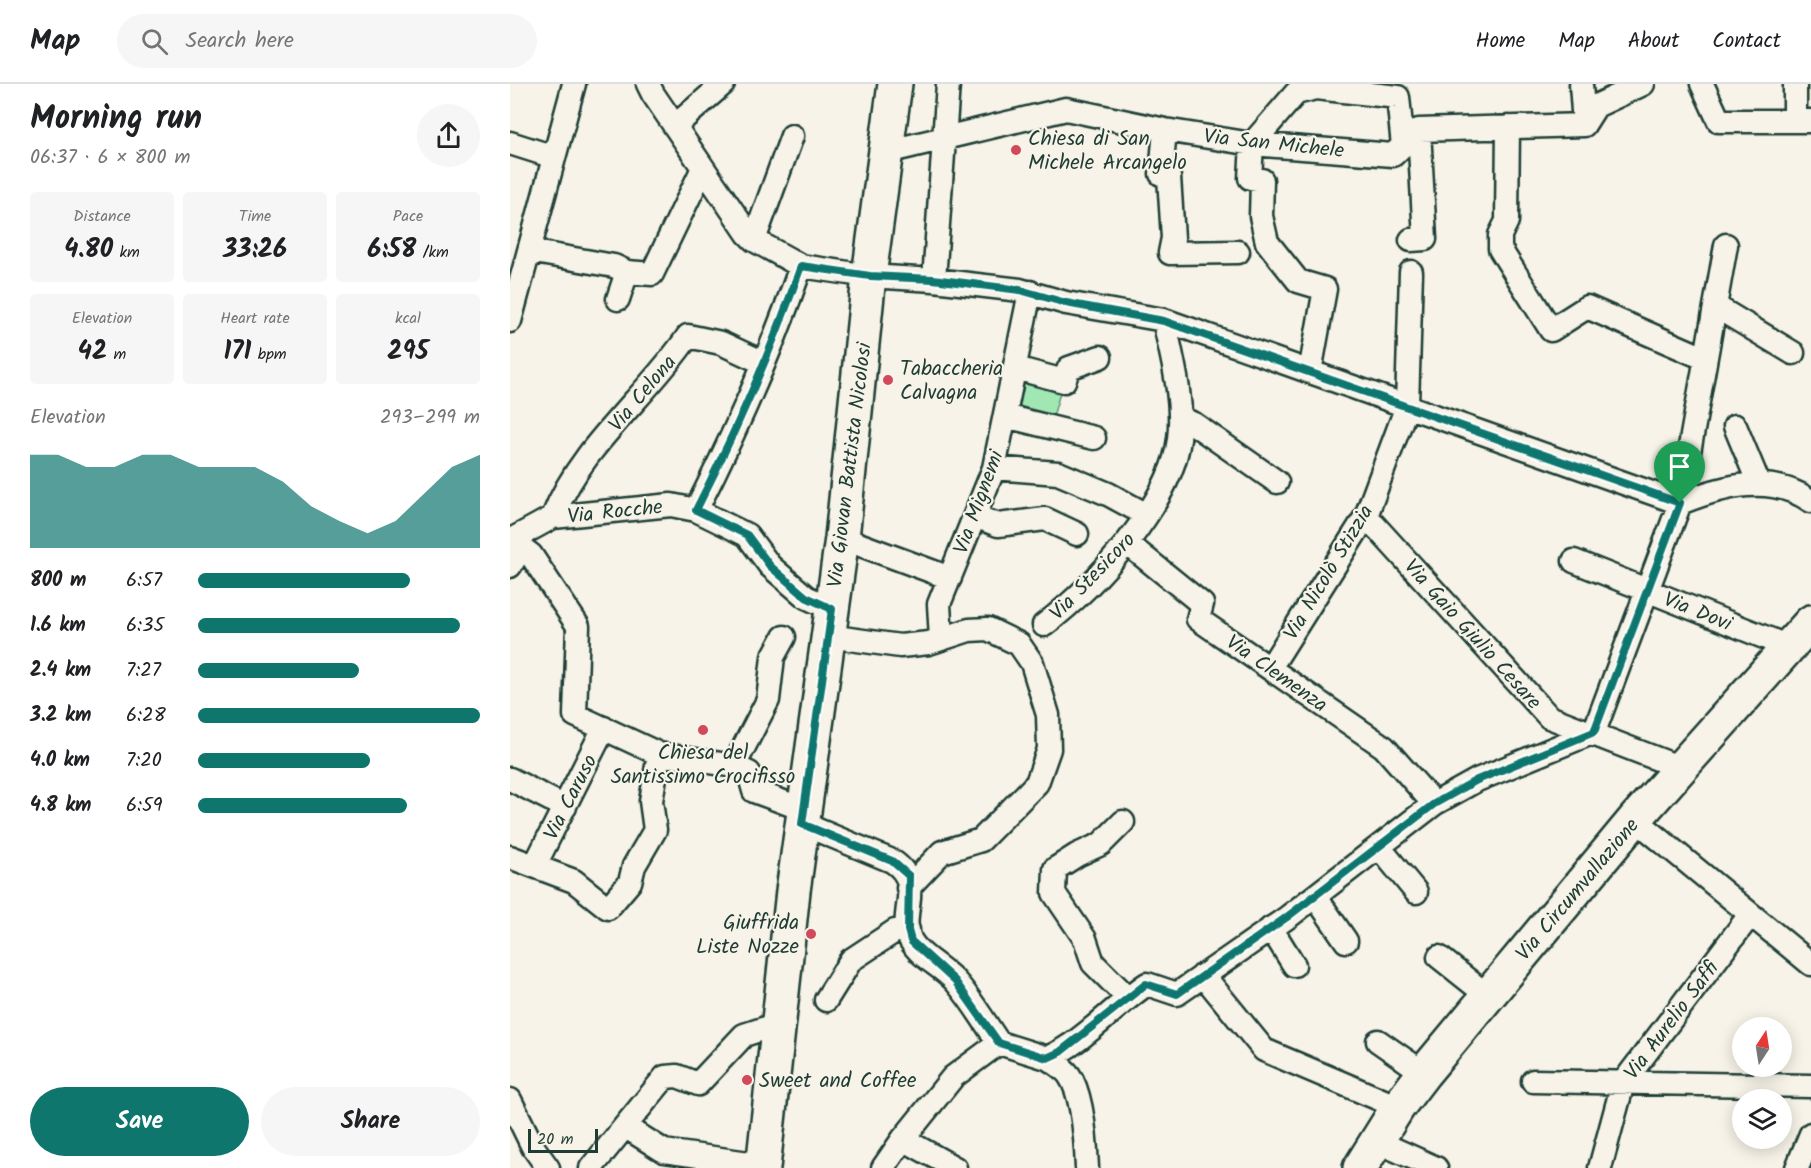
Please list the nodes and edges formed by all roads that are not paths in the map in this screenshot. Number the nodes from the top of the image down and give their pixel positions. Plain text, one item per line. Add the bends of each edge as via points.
1 (574, 84) edge
2 (648, 84) edge
3 (723, 84) edge
4 (895, 84) edge
5 (948, 84) edge
6 (1581, 84) edge
7 (1643, 84) edge
8 (1702, 84) edge
9 (1795, 84) edge
10 (1316, 86) edge
11 (1803, 121) edge
12 (1584, 125) junction
13 (675, 126) junction
14 (1508, 127) junction
15 (1164, 130) junction
16 (792, 136) dead end
17 (945, 138) junction
18 (1411, 138) junction
19 (510, 143) edge
20 (1252, 144) junction
21 (886, 153) junction
22 (554, 157) junction
23 (703, 168) junction
24 (754, 240) junction
25 (1411, 240) dead end
26 (1726, 245) dead end
27 (529, 251) junction
28 (1238, 252) dead end
29 (801, 266) junction
30 (627, 272) junction
31 (1410, 272) dead end
32 (870, 276) junction
33 (933, 279) junction
34 (1030, 292) junction
35 (618, 299) dead end
36 (1714, 306) junction
37 (510, 321) edge
38 (1164, 321) junction
39 (1793, 353) dead end
40 (1100, 357) dead end
41 (1704, 358) junction
42 (764, 363) junction
43 (1015, 368) junction
44 (1311, 372) junction
45 (1407, 406) junction
46 (1005, 416) junction
47 (1180, 418) junction
48 (1735, 426) dead end
49 (1094, 438) dead end
50 (994, 468) junction
51 (1277, 482) dead end
52 (1759, 484) junction
53 (1811, 501) edge
54 (1680, 503) junction
55 (696, 510) junction
56 (1145, 514) junction
57 (975, 516) junction
58 (1366, 516) junction
59 (553, 517) junction
60 (1077, 534) dead end
61 (842, 538) junction
62 (1128, 544) junction
63 (513, 548) edge
64 (1574, 561) dead end
65 (950, 578) junction
66 (1648, 590) junction
67 (1811, 622) edge
68 (830, 623) junction
69 (1044, 625) dead end
70 (784, 637) dead end
71 (941, 639) junction
72 (1789, 647) junction
73 (1270, 668) junction
74 (604, 728) junction
75 (1594, 732) junction
76 (659, 754) junction
77 (734, 766) junction
78 (1681, 768) junction
79 (510, 779) edge
80 (1434, 804) junction
81 (565, 807) junction
82 (804, 817) junction
83 (1635, 819) junction
84 (1123, 822) dead end
85 (1379, 847) junction
86 (510, 857) edge
87 (535, 865) junction
88 (909, 888) junction
89 (1416, 892) dead end
90 (1315, 896) junction
91 (1750, 915) junction
92 (1271, 928) junction
93 (908, 930) junction
94 (1346, 942) dead end
95 (1439, 957) dead end
96 (1811, 964) edge
97 (1294, 965) dead end
98 (1203, 975) junction
99 (1488, 996) junction
100 (1126, 998) junction
101 (826, 1000) dead end
102 (778, 1024) junction
103 (1378, 1041) dead end
104 (999, 1043) junction
105 (1047, 1058) junction
106 (1424, 1073) junction
107 (1533, 1081) dead end
108 (1623, 1083) junction
109 (1811, 1086) edge
110 (510, 1100) edge
111 (1398, 1107) junction
112 (626, 1126) junction
113 (1811, 1134) edge
114 (903, 1138) junction
115 (1368, 1155) edge
116 (763, 1166) edge
117 (548, 1168) edge
118 (591, 1168) edge
119 (884, 1168) edge
120 (955, 1168) edge
121 (1087, 1168) edge
122 (1436, 1168) edge
123 (1600, 1168) edge
124 (1797, 1168) edge

1 - 22 street
2 - 13 street
3 - 13 street
4 - 21 street, Via Giovan Battista Nicolosi
5 - 17 street
6 - 12 street
7 - 12 street via 1596,106
8 - 11 street via 1719,121
9 - 11 street
10 - 18 street via 1398,97
10 - 20 street via 1296,93
12 - 14 street, Via San Michele
13 - 23 street
14 - 18 street, Via San Michele
14 - 41 street via 1507,221 1500,235 1500,249 1551,330 1587,307
15 - 17 street, Via San Michele via 1066,110
15 - 20 street, Via San Michele
15 - 28 street via 1161,174 1169,177 1173,238 1170,253
16 - 24 street
17 - 21 street, Via San Michele
17 - 33 street
18 - 20 street, Via San Michele via 1393,155
18 - 25 street via 1425,239
19 - 22 street
20 - 44 street via 1250,178 1262,180 1261,216 1267,242 1298,281 1325,290
21 - 32 street, Via Giovan Battista Nicolosi
22 - 27 street
23 - 24 street
23 - 30 street via 652,274
24 - 29 street
26 - 36 street
27 - 30 street via 614,266
27 - 37 street
29 - 32 street
29 - 42 street
30 - 35 street
31 - 45 street, Via Nicolò Stizzia
32 - 33 street
32 - 61 street, Via Giovan Battista Nicolosi
33 - 34 street
34 - 38 street via 1066,303
34 - 43 street, Via Mignemi
36 - 39 street
36 - 41 street
38 - 44 street
38 - 47 street, Via Stesicoro
40 - 43 street via 1069,368 1064,381
41 - 54 street
42 - 55 street
42 - 59 street, Via Celona via 721,343 688,336 617,419 560,497
43 - 46 street, Via Mignemi
44 - 45 street
45 - 54 street
45 - 58 street, Via Nicolò Stizzia
46 - 49 street
46 - 50 street, Via Mignemi
47 - 51 street
47 - 56 street, Via Stesicoro via 1179,441 1167,475
48 - 52 street
50 - 56 street via 1058,473
50 - 57 street, Via Mignemi
52 - 53 street via 1780,487
52 - 54 street via 1710,491
54 - 66 street
55 - 59 street, Via Rocche via 671,505
55 - 68 street, Via Rocche via 747,535 770,566
56 - 62 street, Via Stesicoro
57 - 60 street via 998,525 1045,519
57 - 65 street, Via Mignemi
58 - 73 street, Via Nicolò Stizzia
58 - 75 street, Via Gaio Giulio Cesare via 1549,717
59 - 63 street, Via Rocche
61 - 65 street
61 - 68 street, Via Giovan Battista Nicolosi
62 - 69 street, Via Stesicoro
62 - 73 street, Via Clemenza via 1202,604 1198,619
63 - 74 street via 531,555 578,627 575,715
64 - 66 street, Via Dovi
65 - 71 street, Via Mignemi via 939,604
66 - 72 street, Via Dovi
66 - 75 street
67 - 72 street, Via Circumvallazione
68 - 71 street, Via Rocche via 900,646
68 - 82 street, Via Giovan Battista Nicolosi
70 - 77 street via 772,657 768,700
71 - 88 street, Via Rocche via 988,629 1019,644 1032,663 1048,715 1049,749 1037,783 981,840 942,852
72 - 78 street, Via Circumvallazione
73 - 80 street, Via Clemenza via 1384,747
74 - 76 street
74 - 81 street, Via Caruso
75 - 78 street, Via Gaio Giulio Cesare
75 - 80 street via 1477,780
76 - 77 street
76 - 87 street via 651,801 655,830 634,866 630,882 608,908 574,881
77 - 82 street via 749,772 754,791
78 - 83 street, Via Circumvallazione
79 - 81 street
80 - 85 street
81 - 87 street, Via Caruso
82 - 88 street via 892,861 909,876
82 - 102 street, Via Giovan Battista Nicolosi
83 - 91 street
83 - 99 street, Via Circumvallazione
84 - 100 street via 1101,844 1055,869 1052,886 1085,939 1093,963
85 - 89 street
85 - 90 street
86 - 87 street
88 - 93 street
90 - 92 street
90 - 94 street
91 - 96 street
91 - 108 street, Via Aurelio Saffi
92 - 97 street
92 - 98 street
93 - 101 street via 895,932 851,960
93 - 104 street via 911,941 955,981
95 - 99 street
98 - 100 street via 1177,994 1146,984
98 - 111 street via 1264,1050
99 - 106 street, Via Circumvallazione
100 - 105 street via 1060,1052
102 - 112 street via 744,1035 698,1084 677,1076 665,1077
102 - 116 street, Via Giovan Battista Nicolosi
103 - 106 street
104 - 105 street
104 - 114 street via 952,1077
105 - 121 street via 1070,1077 1086,1131
106 - 111 street, Via Circumvallazione
107 - 108 street
108 - 109 street
108 - 123 street, Via Aurelio Saffi
110 - 117 street
111 - 115 street, Via Circumvallazione
112 - 116 street via 664,1151
112 - 118 street
113 - 124 street
114 - 119 street
114 - 120 street
115 - 122 street

